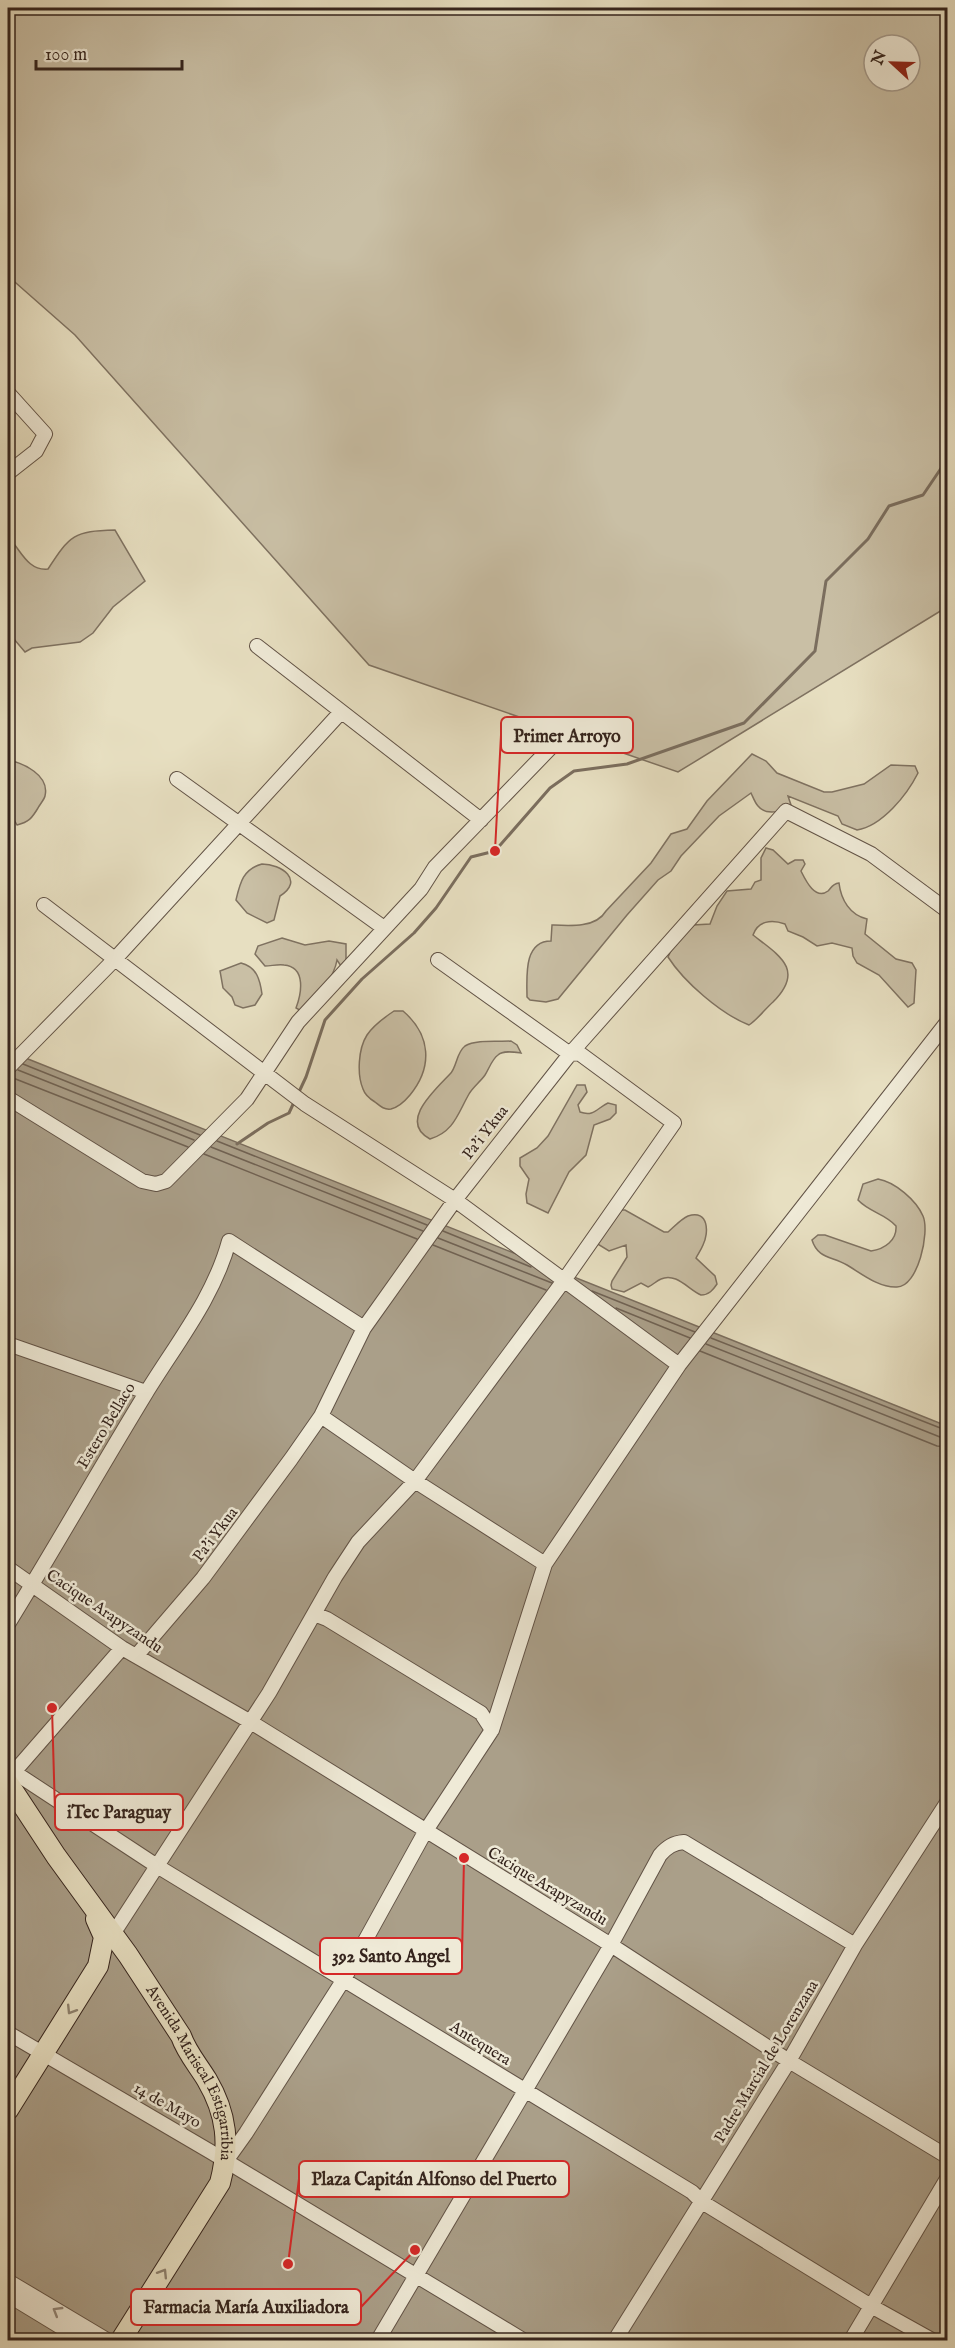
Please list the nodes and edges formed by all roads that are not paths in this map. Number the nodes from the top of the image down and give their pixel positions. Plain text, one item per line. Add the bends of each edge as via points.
1 (8, 393) edge
2 (8, 473) edge
3 (257, 646) dead end
4 (341, 712) junction
5 (559, 739) dead end
6 (177, 778) dead end
7 (481, 820) junction
8 (239, 824) junction
9 (44, 904) dead end
10 (948, 911) edge
11 (384, 928) junction
12 (115, 959) junction
13 (438, 960) dead end
14 (948, 1021) edge
15 (570, 1054) junction
16 (8, 1068) edge
17 (264, 1073) junction
18 (8, 1098) edge
19 (455, 1200) junction
20 (565, 1279) junction
21 (364, 1328) junction
22 (8, 1344) edge
23 (679, 1365) junction
24 (146, 1392) junction
25 (321, 1416) junction
26 (415, 1481) junction
27 (545, 1564) junction
28 (8, 1568) edge
29 (32, 1585) junction
30 (314, 1614) junction
31 (8, 1624) edge
32 (122, 1648) junction
33 (136, 1656) junction
34 (249, 1721) junction
35 (492, 1730) junction
36 (10, 1777) edge
37 (948, 1801) edge
38 (425, 1832) junction
39 (56, 1856) junction
40 (157, 1866) junction
41 (113, 1934) junction
42 (611, 1945) junction
43 (855, 1945) junction
44 (98, 1966) junction
45 (344, 1979) junction
46 (8, 2032) edge
47 (186, 2049) junction
48 (44, 2053) junction
49 (789, 2061) junction
50 (524, 2091) junction
51 (8, 2110) edge
52 (948, 2157) edge
53 (225, 2161) junction
54 (948, 2177) edge
55 (702, 2202) junction
56 (417, 2277) junction
57 (8, 2281) edge
58 (8, 2295) edge
59 (871, 2306) junction
60 (82, 2340) edge
61 (107, 2340) edge
62 (121, 2340) edge
63 (378, 2340) edge
64 (524, 2340) edge
65 (615, 2340) edge
66 (851, 2340) edge
67 (932, 2340) edge

1 - 2 street via 45,434 36,450
3 - 4 street
4 - 7 street
4 - 8 street
5 - 7 street
6 - 8 street
7 - 11 street
8 - 11 street
8 - 12 street
9 - 12 street
10 - 15 street, Pa'i Ykua via 871,854 786,811
11 - 17 street via 298,1022
12 - 16 street
12 - 17 street
13 - 15 street
14 - 23 street
15 - 19 street, Pa'i Ykua
15 - 20 street via 579,1053 674,1123
17 - 18 street via 247,1099 166,1181 156,1184 142,1180
17 - 19 street via 296,1098
19 - 20 street
19 - 21 street, Pa'i Ykua
20 - 23 street
20 - 26 street
21 - 24 street, Estero Bellaco via 229,1241 222,1266 205,1299
21 - 25 street, Pa'i Ykua
22 - 24 street
23 - 27 street
24 - 29 street, Estero Bellaco
25 - 26 street
25 - 33 street, Pa'i Ykua via 230,1543
26 - 27 street
26 - 30 street via 358,1542
27 - 35 street
28 - 29 street, Cacique Arapyzandu
29 - 31 street, Estero Bellaco
29 - 32 street, Cacique Arapyzandu
30 - 34 street
30 - 35 street via 327,1618 481,1713
32 - 33 street, Cacique Arapyzandu
32 - 36 street
33 - 34 street, Cacique Arapyzandu
34 - 38 street, Cacique Arapyzandu
34 - 40 street
35 - 38 street
36 - 39 highway
36 - 40 street, Antequera
37 - 43 street, Padre Marcial de Lorenzana
38 - 42 street, Cacique Arapyzandu
38 - 45 street
39 - 41 highway, Avenida Mariscal Estigarribia
39 - 44 highway via 104,1937
40 - 41 street
40 - 45 street, Antequera
41 - 47 highway, Avenida Mariscal Estigarribia
42 - 43 street via 660,1855 675,1843 684,1842
42 - 49 street, Cacique Arapyzandu
42 - 50 street
43 - 49 street, Padre Marcial de Lorenzana
44 - 47 highway via 115,1961 128,1968
44 -> 48 highway
45 - 50 street, Antequera
45 - 53 street
46 - 48 street, 14 de Mayo
47 - 53 highway, Avenida Mariscal Estigarribia via 218,2105 227,2143
48 - 51 highway
48 - 53 street, 14 de Mayo
49 - 52 street, Cacique Arapyzandu
49 - 55 street, Padre Marcial de Lorenzana
50 - 55 street, Antequera via 692,2192
50 - 56 street
53 - 56 street, 14 de Mayo
62 -> 53 highway, Avenida Mariscal Estigarribia via 220,2182
54 - 59 street
55 - 59 street, Antequera
55 - 65 street, Padre Marcial de Lorenzana
56 - 63 street
56 - 64 street, 14 de Mayo
61 -> 57 street
58 - 60 street
59 - 66 street
59 - 67 street, Antequera

